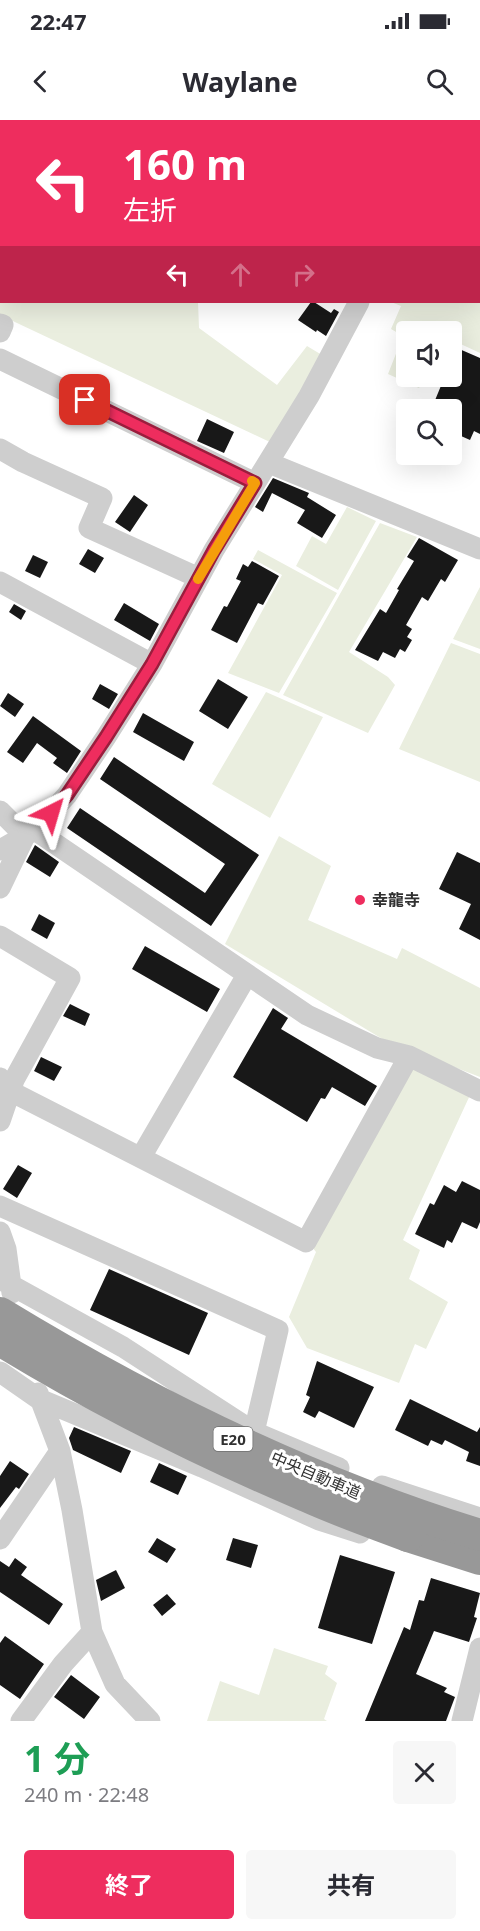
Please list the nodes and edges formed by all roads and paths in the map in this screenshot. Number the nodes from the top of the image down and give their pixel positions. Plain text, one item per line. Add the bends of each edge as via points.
1 (351, 305) edge
2 (0, 324) edge
3 (0, 332) edge
4 (0, 359) edge
5 (0, 449) edge
6 (269, 463) junction
7 (255, 483) junction
8 (480, 549) edge
9 (199, 578) junction
10 (0, 582) edge
11 (152, 664) junction
12 (0, 811) edge
13 (30, 833) junction
14 (0, 850) edge
15 (0, 888) edge
16 (0, 936) edge
17 (247, 975) junction
18 (409, 1056) junction
19 (5, 1085) edge
20 (480, 1091) edge
21 (0, 1121) edge
22 (141, 1157) junction
23 (0, 1206) edge
24 (0, 1232) edge
25 (3, 1292) edge
26 (0, 1340) edge
27 (0, 1372) edge
28 (39, 1399) junction
29 (254, 1432) junction
30 (60, 1451) junction
31 (480, 1518) edge
32 (480, 1535) edge
33 (0, 1539) edge
34 (480, 1559) edge
35 (480, 1573) edge
36 (92, 1632) junction
37 (479, 1656) edge
38 (154, 1720) edge
39 (21, 1721) edge
40 (462, 1721) edge

1 - 6 street via 309,396
2 - 3 street
4 - 7 street
5 - 9 street via 102,498 89,528
6 - 7 street
6 - 8 street
7 - 9 street
9 - 11 street
10 - 11 street
11 - 13 street via 67,795
12 - 13 street
13 - 14 street
13 - 15 street
13 - 17 street
16 - 19 street via 70,978 14,1080
17 - 18 street via 307,1015 377,1048
17 - 22 street
18 - 20 street
18 - 22 street via 306,1242
19 - 21 street
19 - 22 street
23 - 29 street via 278,1330
24 - 25 street via 6,1249
25 - 28 street
25 - 29 street via 123,1347
25 - 32 highway, 中央自動車道 / E20, bridge via 50,1343 215,1431 339,1485
26 - 34 highway, 中央自動車道 / E20, bridge via 112,1404 211,1454 308,1497
27 - 28 street
28 - 30 street
28 - 35 street via 319,1520
29 - 31 street via 371,1482
30 - 33 street
30 - 36 street
36 - 38 street via 115,1684
36 - 39 street
37 - 40 street

